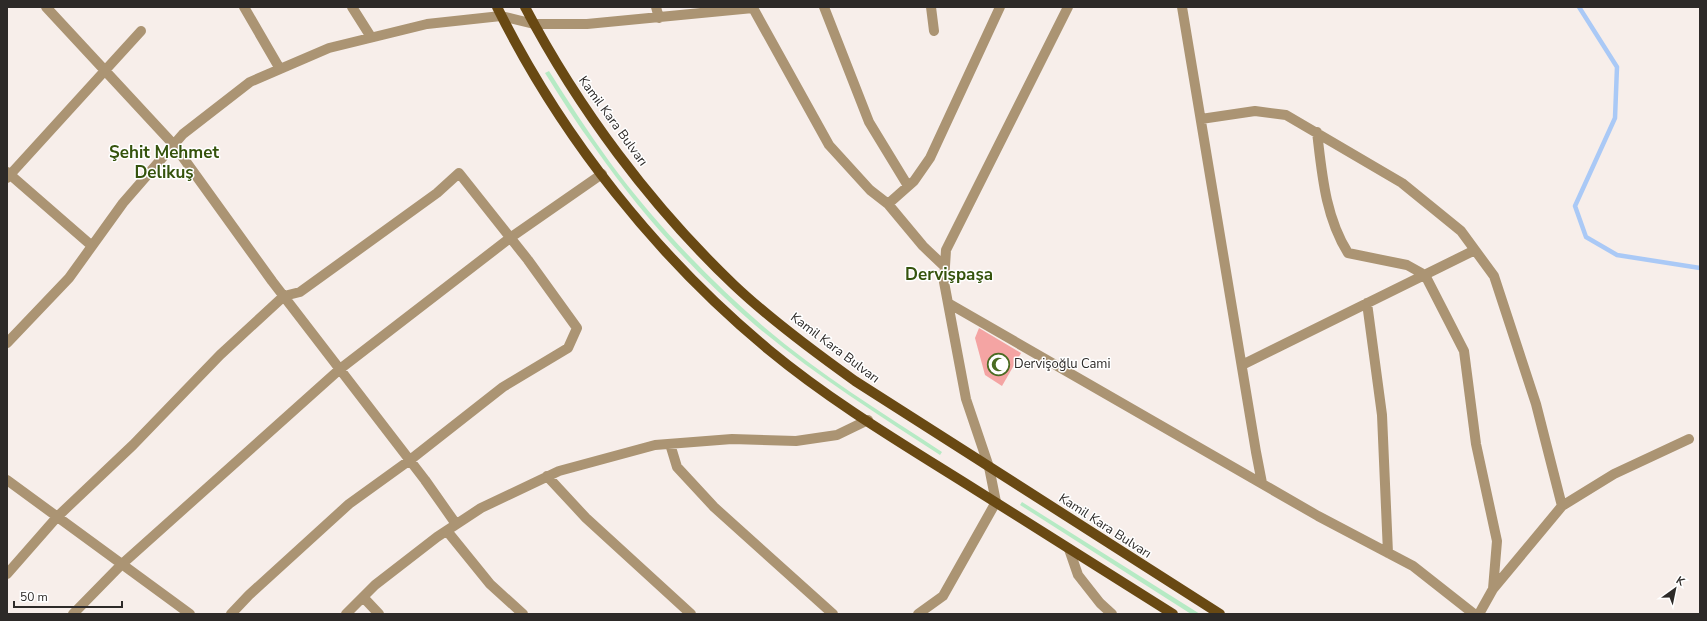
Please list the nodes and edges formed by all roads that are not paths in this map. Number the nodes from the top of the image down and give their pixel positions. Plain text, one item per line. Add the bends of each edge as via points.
1 (46, 7) edge
2 (244, 7) edge
3 (352, 7) edge
4 (525, 7) edge
5 (656, 7) edge
6 (824, 7) edge
7 (930, 7) edge
8 (1000, 7) edge
9 (1068, 7) edge
10 (1182, 7) edge
11 (499, 11) edge
12 (659, 18) junction
13 (534, 24) junction
14 (141, 31) dead end
15 (934, 31) dead end
16 (371, 38) junction
17 (280, 69) junction
18 (106, 71) junction
19 (1201, 119) junction
20 (1317, 132) junction
21 (174, 145) junction
22 (602, 174) junction
23 (8, 175) edge
24 (908, 186) junction
25 (888, 204) junction
26 (510, 238) junction
27 (92, 246) junction
28 (1475, 250) junction
29 (944, 267) junction
30 (1426, 275) junction
31 (284, 296) junction
32 (948, 303) junction
33 (1367, 303) junction
34 (7, 343) edge
35 (1242, 365) junction
36 (340, 369) junction
37 (868, 420) junction
38 (1689, 439) dead end
39 (670, 444) junction
40 (410, 460) junction
41 (989, 467) junction
42 (547, 476) junction
43 (7, 480) edge
44 (1262, 483) junction
45 (996, 502) junction
46 (1562, 506) junction
47 (57, 517) junction
48 (456, 524) junction
49 (447, 531) junction
50 (1069, 549) junction
51 (1388, 553) junction
52 (122, 564) junction
53 (7, 574) edge
54 (1493, 589) junction
55 (363, 597) junction
56 (931, 611) edge
57 (73, 614) edge
58 (190, 614) edge
59 (231, 614) edge
60 (346, 614) edge
61 (379, 614) edge
62 (523, 614) edge
63 (691, 614) edge
64 (833, 614) edge
65 (918, 614) edge
66 (1112, 614) edge
67 (1172, 614) edge
68 (1220, 614) edge
69 (1474, 614) edge
70 (1479, 614) edge

1 - 18 street
2 - 17 street
3 - 16 street
4 - 13 main road, Kamil Kara Bulvarı
5 - 12 street
6 - 24 street via 869,122
7 - 15 street
8 - 24 street via 930,158
9 - 29 street via 946,250
10 - 19 street
11 - 13 street
11 - 16 street via 427,24
11 - 22 main road via 546,95
12 - 13 street via 587,24
12 - 25 street via 753,8 829,145 870,190
13 - 41 main road, Kamil Kara Bulvarı via 574,91 632,171 687,237 735,285 829,362
14 - 18 street
16 - 17 street via 329,48
17 - 21 street via 250,82 183,134
18 - 21 street
18 - 23 street
19 - 20 street via 1255,111 1286,115
19 - 35 street
20 - 28 street via 1402,183 1461,232
20 - 30 street via 1325,197 1340,241 1348,253 1407,265
21 - 27 street via 123,203
21 - 31 street
22 - 26 street
22 - 37 main road via 661,244 724,310 794,370
23 - 27 street
24 - 25 street
25 - 29 street
26 - 31 street via 459,173 437,193 300,292
26 - 36 street
26 - 40 street via 577,328 571,342 568,348 503,387
27 - 34 street via 69,278
28 - 30 street
28 - 46 street via 1494,276 1536,404
29 - 32 street
30 - 33 street
30 - 54 street via 1464,351 1476,444 1497,541
31 - 36 street
31 - 47 street via 220,354 133,446
32 - 41 street via 966,399
32 - 44 street
33 - 35 street
33 - 51 street via 1382,416
35 - 44 street
36 - 40 street
36 - 52 street
37 - 39 street via 837,435 796,441 732,439
37 - 45 main road
38 - 46 street via 1614,474
39 - 42 street via 648,447
39 - 64 street via 677,467 714,507
40 - 48 street
40 - 59 street via 349,504
41 - 45 street
41 - 68 main road, Kamil Kara Bulvarı
42 - 48 street via 481,508
42 - 63 street via 586,518
43 - 47 street
44 - 51 street
45 - 50 main road
45 - 56 street via 943,596
46 - 54 street
47 - 52 street
47 - 53 street
48 - 49 street
49 - 55 street via 375,585
49 - 62 street via 490,584
50 - 66 street via 1078,575
50 - 67 main road
51 - 69 street via 1413,566
52 - 57 street
52 - 58 street
54 - 70 street
55 - 60 street
55 - 61 street
56 - 65 street

